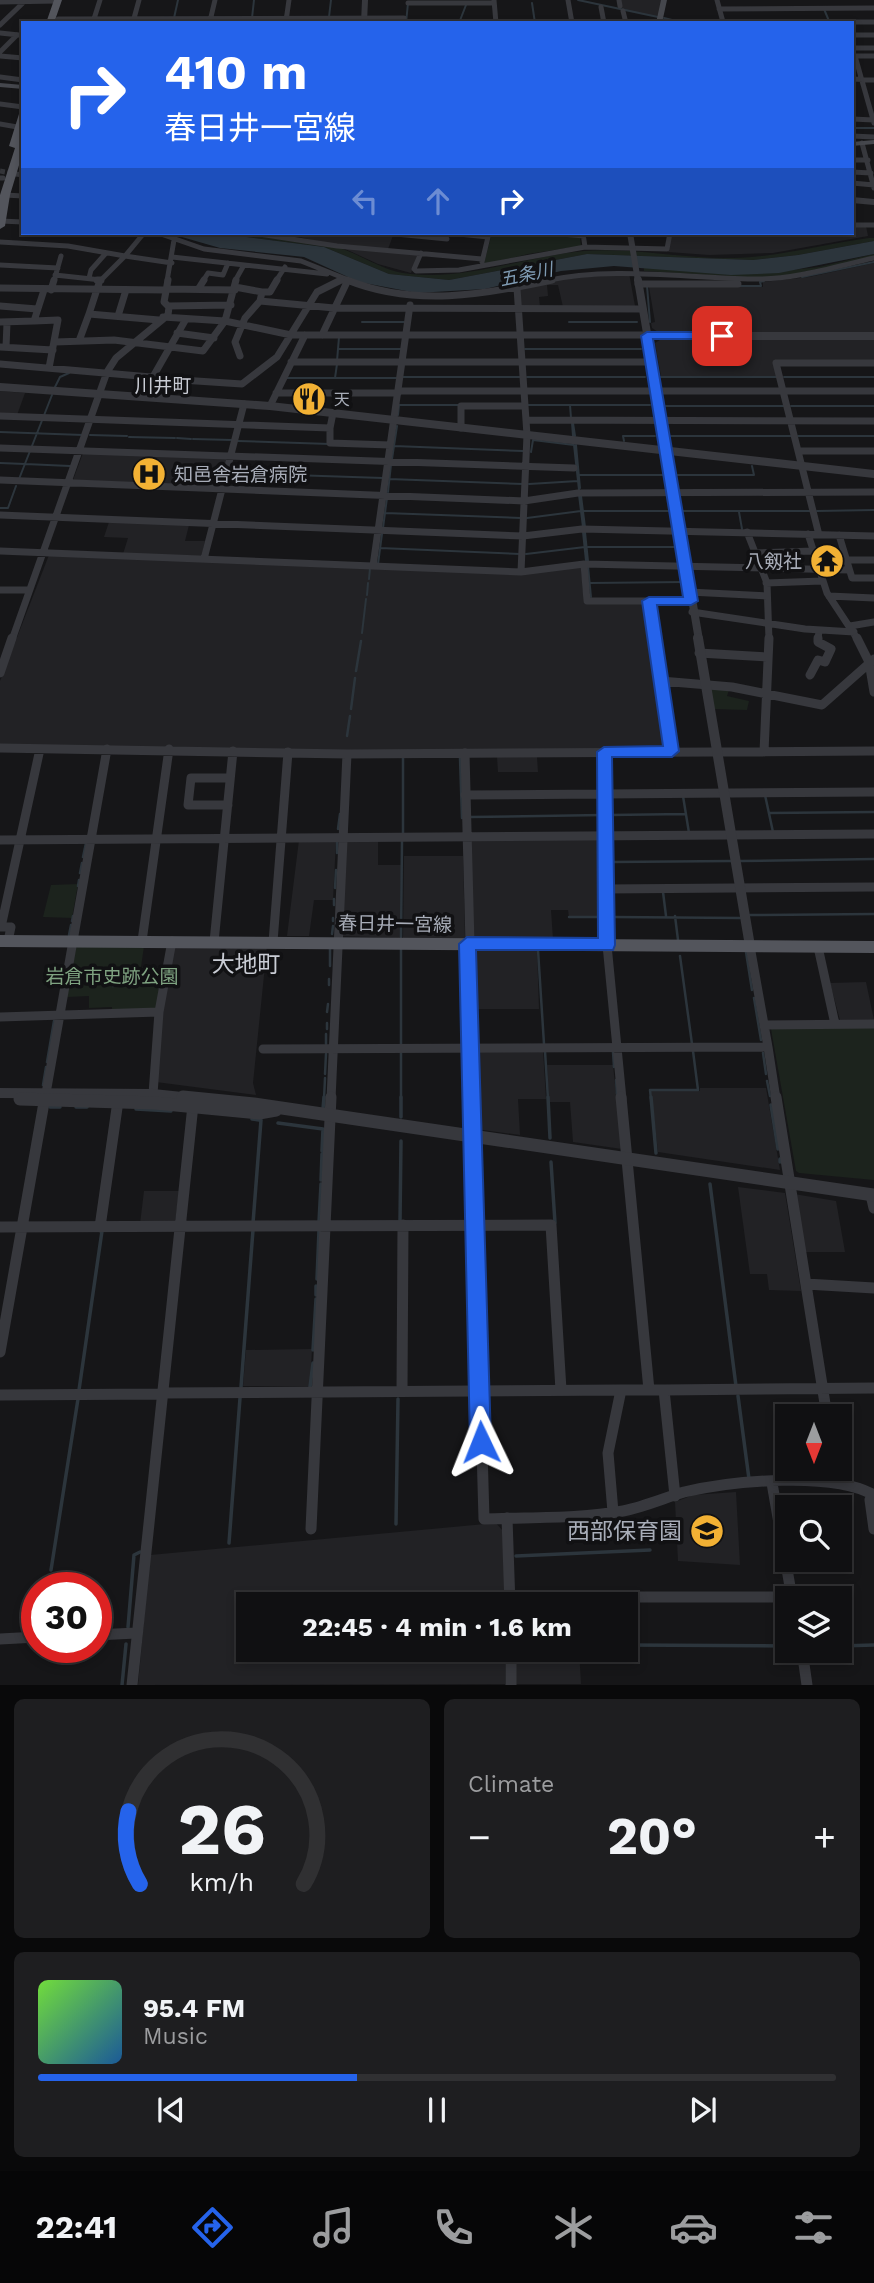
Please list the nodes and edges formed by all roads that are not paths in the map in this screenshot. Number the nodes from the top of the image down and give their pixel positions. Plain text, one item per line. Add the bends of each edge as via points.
1 (58, 0) edge
2 (64, 0) edge
3 (100, 0) edge
4 (139, 0) edge
5 (215, 0) edge
6 (289, 0) edge
7 (365, 0) edge
8 (568, 0) edge
9 (664, 0) edge
10 (716, 0) edge
11 (783, 0) edge
12 (869, 0) edge
13 (25, 1) edge
14 (0, 2) edge
15 (494, 2) edge
16 (408, 4) dead end
17 (601, 7) dead end
18 (786, 8) junction
19 (719, 9) junction
20 (873, 9) edge
21 (404, 18) dead end
22 (286, 20) edge
23 (364, 20) edge
24 (55, 21) edge
25 (93, 21) edge
26 (134, 21) edge
27 (210, 21) edge
28 (496, 21) edge
29 (572, 21) edge
30 (604, 21) edge
31 (659, 21) edge
32 (723, 21) edge
33 (792, 21) edge
34 (854, 22) edge
35 (874, 22) edge
36 (0, 25) edge
37 (0, 33) edge
38 (20, 35) edge
39 (854, 35) edge
40 (874, 35) edge
41 (854, 48) edge
42 (874, 48) edge
43 (2, 55) edge
44 (854, 55) edge
45 (874, 56) edge
46 (854, 57) edge
47 (21, 58) edge
48 (0, 62) edge
49 (0, 77) edge
50 (854, 79) edge
51 (864, 79) junction
52 (21, 80) edge
53 (874, 80) edge
54 (0, 85) edge
55 (21, 88) edge
56 (0, 104) edge
57 (21, 107) edge
58 (872, 107) edge
59 (854, 119) edge
60 (874, 121) edge
61 (1, 125) edge
62 (21, 127) edge
63 (854, 136) edge
64 (874, 139) edge
65 (862, 143) junction
66 (854, 144) edge
67 (18, 150) edge
68 (870, 159) edge
69 (854, 172) edge
70 (872, 173) edge
71 (10, 177) edge
72 (854, 183) edge
73 (874, 186) edge
74 (21, 193) edge
75 (854, 200) edge
76 (874, 202) edge
77 (1, 221) edge
78 (21, 222) edge
79 (854, 225) edge
80 (874, 225) edge
81 (0, 226) edge
82 (142, 235) edge
83 (163, 235) edge
84 (298, 235) edge
85 (395, 235) edge
86 (448, 235) edge
87 (489, 235) edge
88 (584, 235) edge
89 (630, 235) edge
90 (670, 235) edge
91 (174, 240) junction
92 (0, 242) edge
93 (585, 247) junction
94 (632, 248) junction
95 (390, 250) junction
96 (106, 253) junction
97 (421, 253) junction
98 (441, 255) junction
99 (61, 256) dead end
100 (125, 256) junction
101 (874, 258) edge
102 (172, 260) junction
103 (291, 260) junction
104 (228, 263) junction
105 (483, 263) junction
106 (0, 265) edge
107 (244, 265) junction
108 (283, 270) junction
109 (57, 272) junction
110 (636, 272) junction
111 (332, 274) junction
112 (89, 278) junction
113 (101, 279) junction
114 (755, 279) junction
115 (344, 281) junction
116 (638, 284) junction
117 (0, 288) edge
118 (199, 288) junction
119 (235, 288) junction
120 (517, 288) junction
121 (167, 289) junction
122 (47, 290) junction
123 (99, 290) junction
124 (126, 290) junction
125 (262, 292) junction
126 (411, 297) junction
127 (260, 301) junction
128 (309, 304) junction
129 (231, 305) junction
130 (0, 306) edge
131 (168, 306) junction
132 (334, 308) junction
133 (518, 308) junction
134 (37, 309) junction
135 (410, 309) junction
136 (642, 309) junction
137 (89, 314) junction
138 (118, 316) junction
139 (161, 319) junction
140 (186, 319) junction
141 (34, 321) junction
142 (225, 321) junction
143 (3, 323) edge
144 (241, 324) junction
145 (177, 333) junction
146 (291, 335) junction
147 (305, 335) junction
148 (322, 335) junction
149 (406, 335) junction
150 (520, 335) junction
151 (647, 335) junction
152 (874, 336) edge
153 (214, 338) junction
154 (79, 341) junction
155 (135, 341) junction
156 (54, 346) junction
157 (171, 346) junction
158 (3, 347) edge
159 (240, 356) dead end
160 (291, 362) junction
161 (652, 362) junction
162 (402, 363) junction
163 (522, 363) junction
164 (874, 363) edge
165 (0, 364) edge
166 (49, 368) junction
167 (107, 372) junction
168 (151, 378) junction
169 (0, 387) edge
170 (524, 391) junction
171 (657, 391) junction
172 (783, 391) junction
173 (874, 391) edge
174 (398, 392) junction
175 (99, 393) junction
176 (276, 393) junction
177 (142, 396) junction
178 (244, 404) junction
179 (270, 406) junction
180 (525, 406) junction
181 (333, 413) junction
182 (0, 416) edge
183 (90, 419) junction
184 (394, 420) junction
185 (526, 420) junction
186 (662, 421) junction
187 (791, 421) junction
188 (874, 421) edge
189 (239, 425) junction
190 (330, 428) junction
191 (461, 428) junction
192 (527, 435) junction
193 (390, 445) junction
194 (0, 447) edge
195 (79, 450) junction
196 (666, 451) junction
197 (874, 451) edge
198 (798, 452) junction
199 (231, 456) junction
200 (388, 462) junction
201 (802, 466) junction
202 (526, 467) junction
203 (574, 468) dead end
204 (874, 474) edge
205 (0, 480) edge
206 (67, 482) junction
207 (222, 489) junction
208 (874, 492) edge
209 (673, 493) junction
210 (808, 493) junction
211 (383, 495) junction
212 (524, 501) junction
213 (0, 515) edge
214 (54, 518) junction
215 (213, 524) junction
216 (378, 530) junction
217 (679, 530) junction
218 (747, 532) junction
219 (808, 534) junction
220 (819, 535) junction
221 (839, 535) junction
222 (523, 536) junction
223 (874, 536) edge
224 (0, 551) edge
225 (813, 551) junction
226 (41, 552) junction
227 (754, 553) junction
228 (204, 559) junction
229 (847, 560) junction
230 (874, 560) edge
231 (584, 564) junction
232 (684, 564) junction
233 (373, 566) junction
234 (759, 566) junction
235 (849, 570) junction
236 (818, 571) junction
237 (521, 572) junction
238 (874, 578) edge
239 (822, 581) junction
240 (766, 583) junction
241 (0, 590) edge
242 (28, 590) junction
243 (767, 596) junction
244 (828, 596) junction
245 (874, 598) edge
246 (649, 601) junction
247 (691, 602) junction
248 (874, 622) edge
249 (770, 623) junction
250 (852, 629) junction
251 (819, 630) junction
252 (699, 653) junction
253 (767, 657) junction
254 (872, 659) edge
255 (2, 663) edge
256 (0, 673) edge
257 (810, 675) dead end
258 (661, 681) junction
259 (704, 683) junction
260 (874, 692) edge
261 (766, 693) junction
262 (0, 748) edge
263 (40, 748) junction
264 (107, 749) junction
265 (169, 749) junction
266 (233, 751) junction
267 (672, 751) junction
268 (874, 751) edge
269 (288, 752) junction
270 (604, 752) junction
271 (715, 752) junction
272 (764, 752) junction
273 (347, 754) junction
274 (465, 754) junction
275 (230, 778) junction
276 (874, 792) edge
277 (722, 793) junction
278 (605, 794) junction
279 (465, 795) junction
280 (228, 805) junction
281 (874, 834) edge
282 (730, 835) junction
283 (606, 836) junction
284 (466, 837) junction
285 (281, 838) junction
286 (342, 838) junction
287 (157, 839) junction
288 (224, 839) junction
289 (0, 840) edge
290 (20, 840) junction
291 (92, 840) junction
292 (739, 887) junction
293 (874, 887) edge
294 (606, 889) junction
295 (4, 941) edge
296 (74, 941) junction
297 (142, 941) junction
298 (172, 941) junction
299 (214, 942) junction
300 (274, 942) junction
301 (336, 942) junction
302 (469, 944) junction
303 (607, 945) junction
304 (750, 946) junction
305 (818, 947) junction
306 (874, 947) edge
307 (159, 1012) junction
308 (0, 1017) edge
309 (61, 1017) junction
310 (835, 1024) junction
311 (874, 1024) edge
312 (764, 1025) junction
313 (617, 1047) junction
314 (768, 1047) junction
315 (470, 1048) junction
316 (263, 1049) dead end
317 (331, 1049) junction
318 (0, 1093) edge
319 (153, 1094) junction
320 (46, 1097) junction
321 (0, 1098) edge
322 (118, 1101) junction
323 (193, 1105) junction
324 (284, 1109) junction
325 (328, 1117) junction
326 (472, 1138) junction
327 (629, 1159) junction
328 (789, 1183) junction
329 (873, 1195) edge
330 (874, 1208) edge
331 (403, 1225) junction
332 (474, 1225) junction
333 (181, 1226) junction
334 (323, 1226) junction
335 (0, 1227) edge
336 (23, 1227) junction
337 (100, 1227) junction
338 (806, 1284) junction
339 (874, 1288) edge
340 (0, 1352) edge
341 (874, 1388) edge
342 (823, 1389) junction
343 (561, 1390) junction
344 (621, 1390) junction
345 (649, 1390) junction
346 (664, 1390) junction
347 (402, 1391) junction
348 (479, 1391) junction
349 (316, 1392) junction
350 (162, 1393) junction
351 (0, 1395) edge
352 (825, 1404) edge
353 (772, 1483) junction
354 (838, 1483) joint
355 (675, 1496) junction
356 (874, 1497) edge
357 (613, 1512) junction
358 (507, 1518) junction
359 (311, 1529) dead end
360 (874, 1529) edge
361 (790, 1586) edge
362 (510, 1592) edge
363 (775, 1597) edge
364 (638, 1599) edge
365 (136, 1633) junction
366 (112, 1634) edge
367 (21, 1638) edge
368 (0, 1639) edge
369 (511, 1662) edge
370 (804, 1663) edge
371 (132, 1685) edge
372 (511, 1685) edge
373 (807, 1685) edge

1 - 13 street
1 - 24 main road
2 - 24 main road
3 - 25 street
4 - 26 street
5 - 27 street
6 - 22 street
7 - 23 street
8 - 29 street
9 - 31 main road
10 - 19 street
11 - 18 street
12 - 20 street
13 - 14 street
13 - 36 street
15 - 16 street
15 - 28 street
17 - 30 street
18 - 19 street
18 - 20 street
18 - 33 street
19 - 32 street
21 - 23 street
22 - 23 street
22 - 27 street
24 - 25 street
25 - 26 street
26 - 27 street
34 - 35 street
37 - 38 street
38 - 43 street
39 - 40 street
41 - 42 street
43 - 47 street
43 - 48 street
44 - 45 street
46 - 51 street
49 - 52 street
50 - 51 street
51 - 53 street
51 - 58 street
54 - 55 main road
56 - 57 street
58 - 60 street
59 - 60 street
61 - 62 street
62 - 67 main road
63 - 64 street
64 - 65 main road
65 - 66 main road
65 - 68 street
67 - 71 main road
68 - 70 street
69 - 70 street
70 - 73 street
71 - 74 street
71 - 77 main road
72 - 73 street
75 - 76 street
77 - 78 street
77 - 81 main road
79 - 80 street
82 - 100 street
83 - 91 street
84 - 95 street
85 - 95 street
86 - 87 street
86 - 98 street
87 - 105 street
88 - 93 street
89 - 94 street
90 - 94 street via 667,249
91 - 102 street
91 - 103 street via 204,249
92 - 96 street
93 - 94 street
93 - 105 street
94 - 110 street
95 - 97 street
96 - 100 street
96 - 112 street
97 - 98 street
97 - 105 street via 416,271 447,272
98 - 105 street
99 - 109 street
100 - 102 street
100 - 113 street
101 - 114 street
102 - 104 street
102 - 121 street
103 - 108 street
103 - 111 street
104 - 107 street
104 - 118 street via 223,275 208,273
106 - 109 street
107 - 108 street
107 - 119 street
108 - 111 street
108 - 125 street via 270,292
109 - 112 street
109 - 122 street
110 - 114 street
110 - 116 street
110 - 120 street via 582,273
111 - 115 street
112 - 113 street
113 - 123 street
114 - 116 street via 756,284
115 - 126 street
115 - 128 street via 317,292
115 - 132 street
116 - 136 street
117 - 122 street
118 - 119 street
118 - 121 street
119 - 125 street
119 - 129 street
120 - 126 street via 464,297
120 - 133 street
121 - 124 street
121 - 131 street via 164,302
122 - 123 street
122 - 134 street
123 - 124 street
123 - 137 street
124 - 138 street
125 - 127 street
126 - 135 street
127 - 128 street
127 - 144 street
128 - 132 street
128 - 146 street
129 - 131 street
129 - 142 street
130 - 134 street
131 - 139 street via 168,315
132 - 135 street
132 - 148 street
133 - 135 street
133 - 136 street
133 - 150 street
134 - 141 street
135 - 149 street
136 - 151 street
137 - 138 street
137 - 154 street
138 - 139 street
139 - 140 street
139 - 155 street
140 - 142 street
140 - 145 street
141 - 143 street
141 - 156 street via 58,320
142 - 144 street
142 - 153 street
143 - 158 street
144 - 146 street
144 - 159 street via 235,342
145 - 153 street
145 - 157 street
146 - 147 street
146 - 168 street via 277,357 242,384
147 - 148 street
147 - 160 street
148 - 149 street
149 - 150 street
149 - 162 street
150 - 151 street
150 - 163 street
151 - 152 street
151 - 161 street
153 - 157 street via 203,351
154 - 155 street
154 - 156 street
155 - 157 street
155 - 167 street
156 - 158 street
156 - 166 street via 55,358
157 - 168 street
160 - 162 street
160 - 176 street
161 - 163 street
161 - 171 street
162 - 163 street
162 - 174 street
163 - 170 street
164 - 172 street via 776,363
165 - 166 street
166 - 167 street
167 - 168 street
167 - 175 street
168 - 177 street
169 - 175 street
170 - 171 street
170 - 174 street
170 - 180 street
171 - 172 street
171 - 186 street
172 - 173 street
172 - 187 street
174 - 176 street
174 - 184 street
175 - 177 street
175 - 183 street
176 - 179 street
177 - 178 street
178 - 179 street
178 - 189 street
179 - 181 street
180 - 185 street
180 - 191 street via 461,406
181 - 184 street
181 - 190 street
182 - 183 street
183 - 189 street
183 - 195 street
184 - 191 street
184 - 193 street
185 - 186 street
185 - 192 street
186 - 187 street
186 - 196 street
187 - 188 street
187 - 198 street
189 - 190 street
189 - 199 street
190 - 193 street via 330,443
191 - 192 street
192 - 196 street
192 - 202 street
193 - 200 street
194 - 195 street
195 - 199 street
195 - 206 street
196 - 201 street
196 - 209 street
197 - 198 street
198 - 201 street
199 - 200 street
199 - 207 street
200 - 202 street
200 - 211 street
201 - 204 street
201 - 210 street
202 - 203 street
202 - 212 street
205 - 206 street
206 - 207 street
206 - 214 street
207 - 211 street
207 - 215 street
208 - 210 street
209 - 210 street
209 - 212 street via 578,493
209 - 217 street
210 - 220 street
211 - 212 street
211 - 216 street
212 - 222 street
213 - 214 street
214 - 215 street
214 - 226 street
215 - 216 street
215 - 228 street
216 - 222 street
216 - 233 street
217 - 218 street
217 - 222 street via 582,529
217 - 232 street
218 - 219 street
218 - 227 street
219 - 220 street
219 - 225 street
220 - 221 street
221 - 223 street
221 - 229 street
222 - 237 street
224 - 226 street
225 - 227 street
225 - 236 street
226 - 228 street
226 - 242 street
227 - 234 street
228 - 233 street
229 - 230 street
229 - 235 street
231 - 232 street
231 - 237 street
231 - 246 street via 587,601
232 - 234 street
232 - 247 street
233 - 237 street
234 - 236 street
234 - 240 street
235 - 236 street
235 - 238 street via 852,578
236 - 239 street
239 - 240 street
239 - 244 street
240 - 243 street
241 - 242 street
242 - 255 street
243 - 247 street
243 - 249 street
244 - 245 street
244 - 250 street
246 - 247 street
246 - 258 street
247 - 249 street
247 - 252 street
248 - 250 street
249 - 251 street
249 - 253 street
250 - 251 street
250 - 254 street
251 - 257 street via 818,642 831,649 825,662 818,660
252 - 253 street
252 - 259 street
253 - 261 street
254 - 260 street
254 - 261 street via 822,705
255 - 256 street
258 - 259 street
258 - 267 street
259 - 261 street
259 - 271 street
261 - 272 street
262 - 263 street
263 - 264 street
263 - 290 street
264 - 265 street
264 - 291 street
265 - 266 street
265 - 287 street
266 - 269 street
266 - 275 street
267 - 270 street
267 - 271 street
268 - 272 street
269 - 273 street
269 - 285 street
270 - 274 street
270 - 278 street
271 - 272 street
271 - 277 street
273 - 274 street
273 - 286 street
274 - 279 street
275 - 280 street
275 - 280 street via 191,778 188,806
276 - 277 street
277 - 278 street
277 - 282 street
278 - 279 street
278 - 283 street
279 - 284 street
280 - 288 street
281 - 282 street
282 - 283 street
282 - 292 street
283 - 284 street
283 - 294 street
284 - 286 street
284 - 302 street
285 - 286 street
285 - 288 street
285 - 300 street
286 - 301 street
287 - 288 street
287 - 291 street
287 - 297 street
288 - 299 street
289 - 290 street
290 - 291 street
290 - 295 street via 1,927 11,927
291 - 296 street
292 - 293 street
292 - 294 street
292 - 304 street
294 - 303 street
295 - 296 main road, 春日井一宮線
296 - 297 main road, 春日井一宮線
296 - 309 street
297 - 298 main road, 春日井一宮線
298 - 299 main road, 春日井一宮線
298 - 307 street
299 - 300 main road, 春日井一宮線
300 - 301 main road, 春日井一宮線
301 - 302 main road, 春日井一宮線
301 - 317 street
302 - 303 main road, 春日井一宮線
302 - 315 street
303 - 304 main road, 春日井一宮線
303 - 313 street
304 - 305 main road, 春日井一宮線
304 - 312 street
305 - 306 main road, 春日井一宮線
305 - 310 street
307 - 309 street
307 - 319 street
308 - 309 street
309 - 320 street
310 - 311 street
310 - 312 street
312 - 314 street
313 - 314 street
313 - 315 street
313 - 327 street
314 - 328 street
315 - 317 street
315 - 326 street
316 - 317 street
317 - 325 street
318 - 320 street
319 - 320 street
319 - 324 street
320 - 321 street
320 - 322 street
320 - 336 street
322 - 323 street
322 - 337 street
323 - 324 street via 259,1113
323 - 333 street
324 - 325 street
325 - 326 street
325 - 334 street
326 - 327 street
326 - 332 street
327 - 328 street
327 - 345 street
328 - 329 street
328 - 338 street
329 - 330 street
331 - 332 street
331 - 334 street
331 - 347 street
332 - 343 street via 551,1224
332 - 348 street
333 - 334 street
333 - 337 street
333 - 350 street
334 - 349 street
335 - 336 street
336 - 337 street
336 - 340 street
338 - 339 street
338 - 342 street
341 - 342 street
342 - 346 street
342 - 352 street
343 - 344 street
343 - 348 street
344 - 345 street
344 - 357 street via 608,1453
345 - 346 street
346 - 355 street
347 - 348 street
347 - 349 street
348 - 358 street via 484,1520
349 - 350 street
349 - 359 street
350 - 351 street
350 - 365 street
353 - 354 street
353 - 355 street via 696,1489
353 - 361 street
354 - 356 street via 869,1489
355 - 357 street
356 - 360 street via 870,1500
357 - 358 street
358 - 362 street
363 - 364 street
365 - 366 street
365 - 371 street
367 - 368 street
369 - 372 street
370 - 373 street

